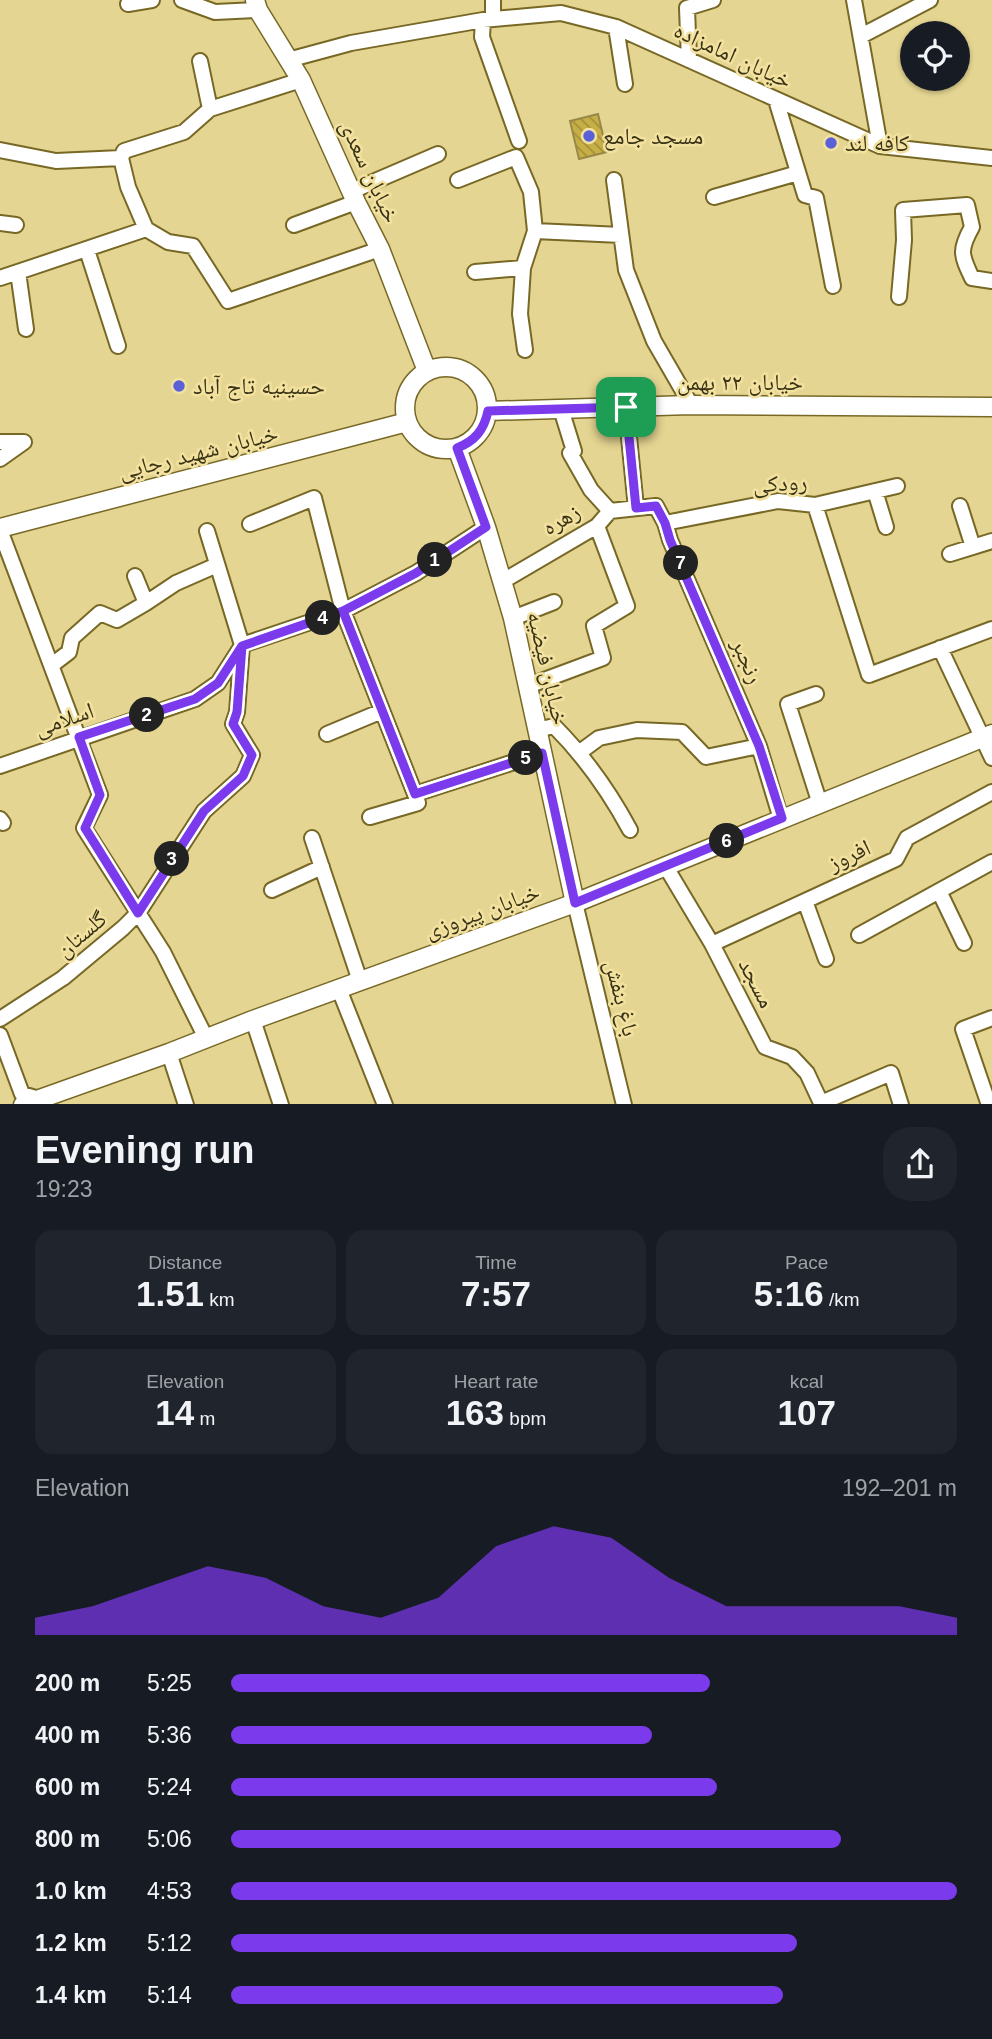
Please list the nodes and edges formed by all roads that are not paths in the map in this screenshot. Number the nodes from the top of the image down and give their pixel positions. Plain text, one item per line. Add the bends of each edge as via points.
1 (152, 0) edge
2 (182, 0) edge
3 (493, 0) edge
4 (713, 0) edge
5 (854, 0) edge
6 (930, 0) edge
7 (128, 4) dead end
8 (256, 5) edge
9 (488, 20) junction
10 (616, 26) junction
11 (861, 36) junction
12 (288, 60) junction
13 (690, 60) junction
14 (200, 61) dead end
15 (301, 79) junction
16 (625, 84) dead end
17 (776, 100) junction
18 (210, 109) junction
19 (519, 141) dead end
20 (880, 146) junction
21 (0, 150) edge
22 (438, 154) dead end
23 (121, 158) junction
24 (992, 158) edge
25 (798, 173) junction
26 (458, 180) dead end
27 (614, 180) dead end
28 (354, 197) junction
29 (715, 197) dead end
30 (0, 223) edge
31 (16, 225) dead end
32 (294, 225) dead end
33 (146, 229) junction
34 (535, 231) junction
35 (621, 235) junction
36 (380, 249) junction
37 (87, 250) junction
38 (523, 268) junction
39 (18, 272) junction
40 (475, 272) dead end
41 (0, 278) edge
42 (992, 281) edge
43 (833, 286) dead end
44 (899, 297) dead end
45 (26, 329) dead end
46 (118, 346) dead end
47 (525, 349) dead end
48 (427, 371) junction
49 (691, 405) junction
50 (626, 407) junction
51 (992, 407) edge
52 (561, 409) junction
53 (488, 411) junction
54 (407, 422) junction
55 (0, 442) edge
56 (457, 448) junction
57 (0, 458) edge
58 (897, 486) dead end
59 (875, 491) junction
60 (815, 505) junction
61 (960, 506) dead end
62 (636, 508) junction
63 (610, 511) junction
64 (665, 523) junction
65 (250, 524) dead end
66 (597, 526) junction
67 (486, 527) junction
68 (886, 527) dead end
69 (0, 529) edge
70 (207, 531) dead end
71 (992, 541) edge
72 (973, 547) junction
73 (950, 554) dead end
74 (216, 565) junction
75 (135, 576) dead end
76 (503, 581) junction
77 (554, 602) dead end
78 (146, 603) junction
79 (343, 611) junction
80 (513, 618) junction
81 (992, 629) edge
82 (242, 646) junction
83 (940, 648) junction
84 (52, 665) junction
85 (528, 686) junction
86 (816, 694) dead end
87 (382, 711) junction
88 (537, 730) junction
89 (327, 734) dead end
90 (987, 736) edge
91 (79, 737) junction
92 (759, 746) junction
93 (580, 752) junction
94 (542, 753) junction
95 (992, 758) edge
96 (0, 766) edge
97 (992, 792) edge
98 (415, 794) junction
99 (820, 804) junction
100 (370, 817) dead end
101 (782, 818) junction
102 (630, 830) dead end
103 (312, 838) dead end
104 (992, 862) edge
105 (322, 867) junction
106 (666, 867) junction
107 (272, 890) dead end
108 (939, 891) junction
109 (805, 901) junction
110 (575, 903) junction
111 (138, 913) junction
112 (859, 935) dead end
113 (964, 943) dead end
114 (712, 944) junction
115 (826, 959) dead end
116 (360, 981) junction
117 (339, 989) junction
118 (992, 1018) edge
119 (0, 1019) edge
120 (253, 1020) junction
121 (0, 1035) edge
122 (205, 1038) junction
123 (169, 1053) junction
124 (34, 1103) edge
125 (821, 1103) edge
126 (186, 1104) edge
127 (281, 1104) edge
128 (385, 1104) edge
129 (624, 1104) edge
130 (901, 1104) edge
131 (989, 1104) edge

1 - 7 street
2 - 8 street via 215,12
3 - 9 street
4 - 13 street via 687,8
5 - 11 street
6 - 11 street
8 - 12 main road, خیابان سعدی
9 - 10 street, خیابان امامزاده via 561,13
9 - 12 street, خیابان امامزاده via 351,43
9 - 19 street via 482,37
10 - 13 street, خیابان امامزاده
10 - 16 street
11 - 20 street
12 - 15 main road, خیابان سعدی
13 - 17 street, خیابان امامزاده
14 - 18 street
15 - 18 street
15 - 28 main road, خیابان سعدی
17 - 20 street, خیابان امامزاده
17 - 25 street
18 - 23 street via 184,132 124,151
20 - 24 street, خیابان امامزاده
21 - 23 street via 56,161
22 - 28 street
23 - 33 street
25 - 29 street
25 - 43 street via 805,195 816,198
26 - 34 street via 516,158 531,192
27 - 35 street
28 - 32 street
28 - 36 main road, خیابان سعدی
30 - 31 street
33 - 36 street via 168,242 193,246 228,301
33 - 37 street
34 - 35 street
34 - 38 street
35 - 49 street via 626,270 654,341
36 - 48 main road, خیابان سعدی
37 - 39 street
37 - 46 street
38 - 40 street
38 - 47 street via 520,314
39 - 41 street
39 - 45 street
42 - 44 street via 972,278 962,258 962,244 972,227 967,205 903,210
48 - 53 main road via 439,367 464,370 482,387
48 - 54 main road via 409,389
49 - 50 main road, خیابان ۲۲ بهمن
49 - 51 main road, خیابان ۲۲ بهمن
50 - 52 main road, خیابان ۲۲ بهمن
50 - 62 street
52 - 53 main road, خیابان ۲۲ بهمن
52 - 63 street, زهره via 574,451 570,453 591,490
53 - 56 main road via 481,430
54 - 56 main road via 413,433 432,447
54 - 69 main road, خیابان شهید رجایی
55 - 57 street via 24,442
56 - 67 main road, خیابان فیضیه
58 - 59 street, رودکی
59 - 60 street, رودکی
59 - 68 street
60 - 64 street, رودکی via 778,501
60 - 83 street via 869,675
61 - 72 street
62 - 63 street
62 - 64 street via 656,506
63 - 66 street, زهره
64 - 92 street, رنجبر
65 - 79 street via 314,498
66 - 76 street, زهره
66 - 85 street via 627,606 594,626 603,658
67 - 76 main road, خیابان فیضیه
67 - 79 street via 416,573
69 - 84 street
70 - 74 street
71 - 72 street
72 - 73 street
74 - 78 street
74 - 82 street
75 - 78 street
76 - 80 main road, خیابان فیضیه
77 - 80 street
78 - 84 street via 117,620 100,613 72,638 69,652
79 - 82 street
79 - 87 street
80 - 85 main road, خیابان فیضیه
81 - 83 street
82 - 91 street, اسلامی via 218,683 195,699
82 - 111 street, گلستان via 233,724 252,755 243,776 204,811
83 - 90 street
84 - 91 street
85 - 88 main road, خیابان فیضیه
86 - 99 street via 788,704
87 - 89 street
87 - 98 street
88 - 93 street via 554,726
88 - 94 main road, خیابان فیضیه
90 - 95 street
90 - 99 main road, خیابان پیروزی
91 - 96 street, اسلامی
91 - 111 street via 100,795 85,828
92 - 93 street via 706,757 682,732 637,730 599,738
92 - 101 street, رنجبر
93 - 102 street via 610,792
94 - 98 street
94 - 110 main road, خیابان فیضیه
97 - 109 street, افروز via 907,838 896,859
98 - 100 street via 418,803
99 - 101 main road, خیابان پیروزی
101 - 106 main road, خیابان پیروزی
103 - 105 street
104 - 108 street
105 - 107 street
105 - 116 street
106 - 110 main road, خیابان پیروزی
106 - 114 street, مسجد
108 - 112 street
108 - 113 street
109 - 114 street, افروز
109 - 115 street
110 - 116 main road, خیابان پیروزی
110 - 129 street, باغ بنفش
111 - 119 street, گلستان via 63,978
111 - 122 street
114 - 125 street, مسجد via 765,1047 792,1057 807,1073
116 - 117 main road, خیابان پیروزی
117 - 120 main road, خیابان پیروزی
117 - 128 street
118 - 131 street via 964,1029
120 - 122 main road, خیابان پیروزی
120 - 127 street
121 - 124 street via 22,1094
122 - 123 main road, خیابان پیروزی
123 - 124 main road, خیابان پیروزی
123 - 126 street
125 - 130 street via 891,1073

